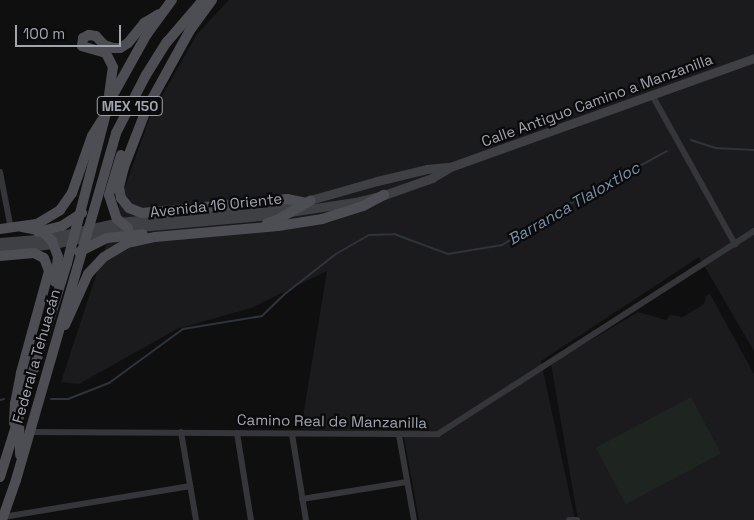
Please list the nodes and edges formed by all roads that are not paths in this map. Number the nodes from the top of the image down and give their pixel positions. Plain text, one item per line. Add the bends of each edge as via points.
1 (172, 0) edge
2 (194, 0) edge
3 (203, 0) edge
4 (212, 0) edge
5 (162, 12) junction
6 (184, 22) junction
7 (754, 58) edge
8 (652, 94) junction
9 (109, 102) junction
10 (107, 116) junction
11 (0, 172) edge
12 (430, 173) junction
13 (98, 194) junction
14 (384, 194) junction
15 (307, 201) junction
16 (289, 212) junction
17 (80, 215) junction
18 (123, 225) junction
19 (22, 227) junction
20 (11, 228) junction
21 (0, 229) edge
22 (754, 231) edge
23 (87, 232) junction
24 (0, 235) edge
25 (74, 235) junction
26 (48, 238) junction
27 (0, 242) edge
28 (735, 244) junction
29 (0, 250) edge
30 (82, 250) junction
31 (0, 256) edge
32 (67, 263) junction
33 (58, 334) junction
34 (17, 424) junction
35 (31, 432) junction
36 (181, 432) junction
37 (237, 432) junction
38 (292, 434) junction
39 (399, 435) junction
40 (0, 477) edge
41 (16, 480) junction
42 (407, 482) junction
43 (190, 486) junction
44 (302, 499) junction
45 (2, 519) edge
46 (196, 520) edge
47 (251, 520) edge
48 (306, 520) edge
49 (414, 520) edge
50 (569, 520) edge
51 (576, 520) edge

1 - 5 main road, MEX 150
2 - 6 main road
3 - 6 main road, MEX 150
4 - 15 main road via 189,32 143,118 122,175 121,198 129,208 142,213 283,199
5 - 9 main road, MEX 150
5 - 9 main road via 144,23 120,48 104,45 96,36 83,38 82,46 106,53 113,67
6 - 13 main road, MEX 150 via 146,75 124,116
6 - 18 main road via 133,124 110,185 110,201
7 - 8 main road, Calle Antiguo Camino a Manzanilla
8 - 12 main road, Calle Antiguo Camino a Manzanilla
8 - 28 street
9 - 10 main road, MEX 150
10 - 17 main road, MEX 150
10 - 19 main road via 92,136 75,187 64,205 44,221
11 - 20 street
12 - 14 main road, Avenida 16 Oriente
12 - 15 main road, Avenida 16 Oriente via 377,181
13 - 17 main road
13 - 23 main road, MEX 150
14 - 16 main road, Avenida 16 Oriente
14 - 33 main road via 363,206 322,219 155,237 127,243 104,257 88,274 70,317
15 - 16 main road
15 - 18 main road, Avenida 16 Oriente
16 - 18 main road, Avenida 16 Oriente
16 - 30 main road via 277,220 261,224 120,235 100,240
17 - 25 main road, MEX 150
17 - 26 main road
18 - 23 main road, Avenida 16 Oriente
19 - 20 main road
19 - 26 main road
20 - 21 main road
22 - 28 street, Camino Real de Manzanilla
23 - 25 main road, Avenida 16 Oriente
23 - 30 main road, Federal a Tehuacán / MEX 150
24 - 26 main road
25 - 26 main road, Avenida 16 Oriente
25 - 32 main road, Federal a Tehuacán / MEX 150
26 - 27 main road, Avenida 16 Oriente
26 - 29 main road, Avenida 16 Oriente
26 - 34 main road via 58,254 57,272
28 - 39 street, Camino Real de Manzanilla via 438,434
30 - 32 main road
30 - 33 main road, Federal a Tehuacán / MEX 150
31 - 34 main road via 34,253 44,258 50,270 19,379 14,410
32 - 34 main road, Federal a Tehuacán / MEX 150
33 - 35 main road, Federal a Tehuacán / MEX 150
34 - 40 main road, Federal a Tehuacán / MEX 150
34 - 41 main road via 20,447
35 - 36 street, Camino Real de Manzanilla
35 - 41 main road, Federal a Tehuacán / MEX 150
36 - 37 street, Camino Real de Manzanilla
36 - 43 street
37 - 38 street, Camino Real de Manzanilla
37 - 47 street
38 - 39 street, Camino Real de Manzanilla
38 - 44 street
39 - 42 street
41 - 45 main road, Federal a Tehuacán / MEX 150
42 - 44 street
42 - 49 street
43 - 45 street
43 - 46 street
44 - 48 street
50 - 51 street

